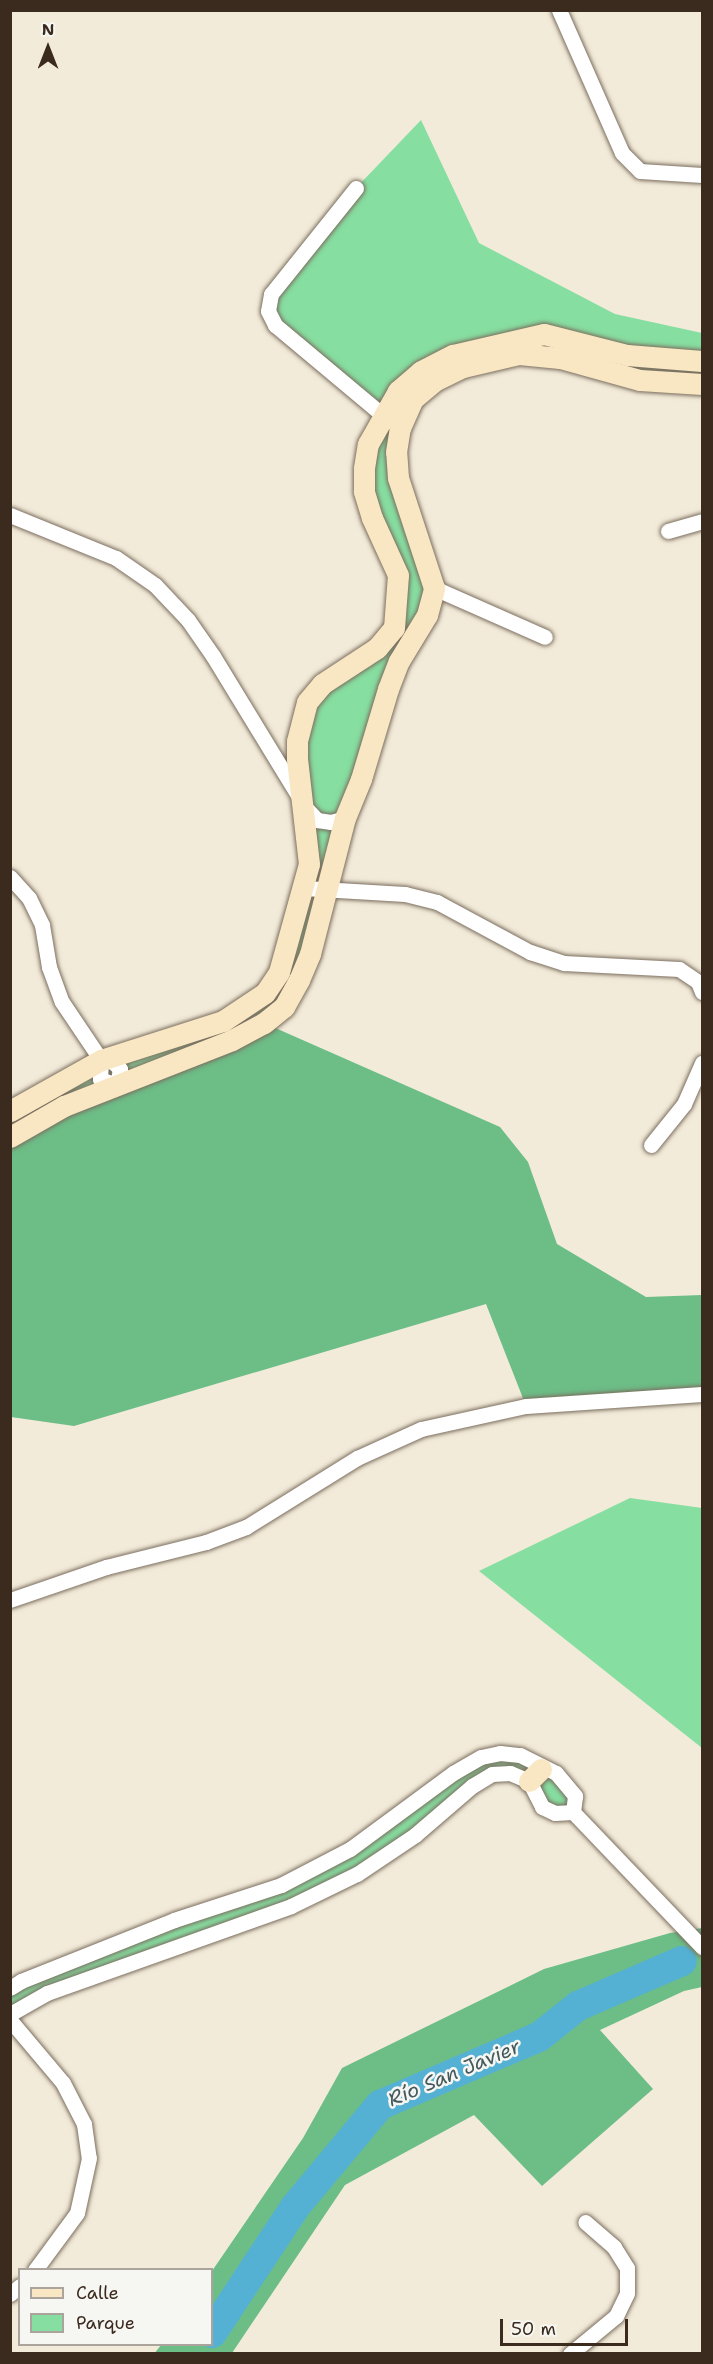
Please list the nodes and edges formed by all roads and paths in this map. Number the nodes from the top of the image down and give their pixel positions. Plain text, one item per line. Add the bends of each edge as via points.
1 (559, 10) edge
2 (702, 175) edge
3 (356, 188) dead end
4 (702, 361) edge
5 (702, 384) edge
6 (382, 416) junction
7 (400, 428) junction
8 (10, 515) edge
9 (702, 521) edge
10 (668, 531) dead end
11 (434, 588) junction
12 (545, 637) dead end
13 (305, 807) junction
14 (345, 818) junction
15 (10, 877) edge
16 (304, 888) junction
17 (326, 890) junction
18 (702, 992) edge
19 (101, 1060) junction
20 (702, 1063) edge
21 (117, 1084) junction
22 (10, 1110) edge
23 (10, 1137) edge
24 (651, 1145) dead end
25 (702, 1394) edge
26 (10, 1600) edge
27 (535, 1775) junction
28 (573, 1812) junction
29 (702, 1947) edge
30 (10, 1988) edge
31 (10, 2014) edge
32 (10, 2020) edge
33 (585, 2222) dead end
34 (36, 2268) edge
35 (570, 2354) edge

1 - 2 street via 622,153 640,171
3 - 6 street via 271,294 268,311 275,325
4 - 6 street via 627,355 564,336 517,337 453,355 421,370 398,391
5 - 7 street via 640,380 560,357 519,354 463,367 436,380 413,399
6 - 7 street
6 - 13 street via 368,444 364,491 398,575 399,602 394,628 377,648 322,684 307,702 297,741
7 - 11 street via 396,452 398,477
8 - 13 street via 116,558 155,585 201,638
9 - 10 street
11 - 12 street
11 - 14 street via 427,615 399,661 388,689
13 - 14 street via 317,820
13 - 16 street via 309,864
14 - 17 street
15 - 19 street via 29,898 42,926 62,1002
16 - 17 street
16 - 19 street via 279,972 250,1006 183,1036
17 - 18 street via 405,894 437,902 530,952 564,963 679,969 698,982
17 - 21 street via 310,954 284,1007 232,1040
19 - 21 street via 100,1079
19 - 22 street
20 - 24 street via 684,1104
21 - 23 street via 64,1106
25 - 26 street via 526,1406 421,1429 357,1458 246,1527 206,1542 106,1567
27 - 28 street via 542,1807 555,1813
27 - 28 street via 566,1781 575,1796
27 - 30 street via 520,1755 500,1753 481,1757 350,1849 281,1885 174,1920 21,1980
27 - 31 street via 492,1774 472,1786 415,1835 357,1874 291,1906 47,1993
28 - 29 street
32 - 34 street via 63,2083 84,2124 89,2158 77,2213
33 - 35 street via 614,2247 627,2268 627,2293 615,2316

